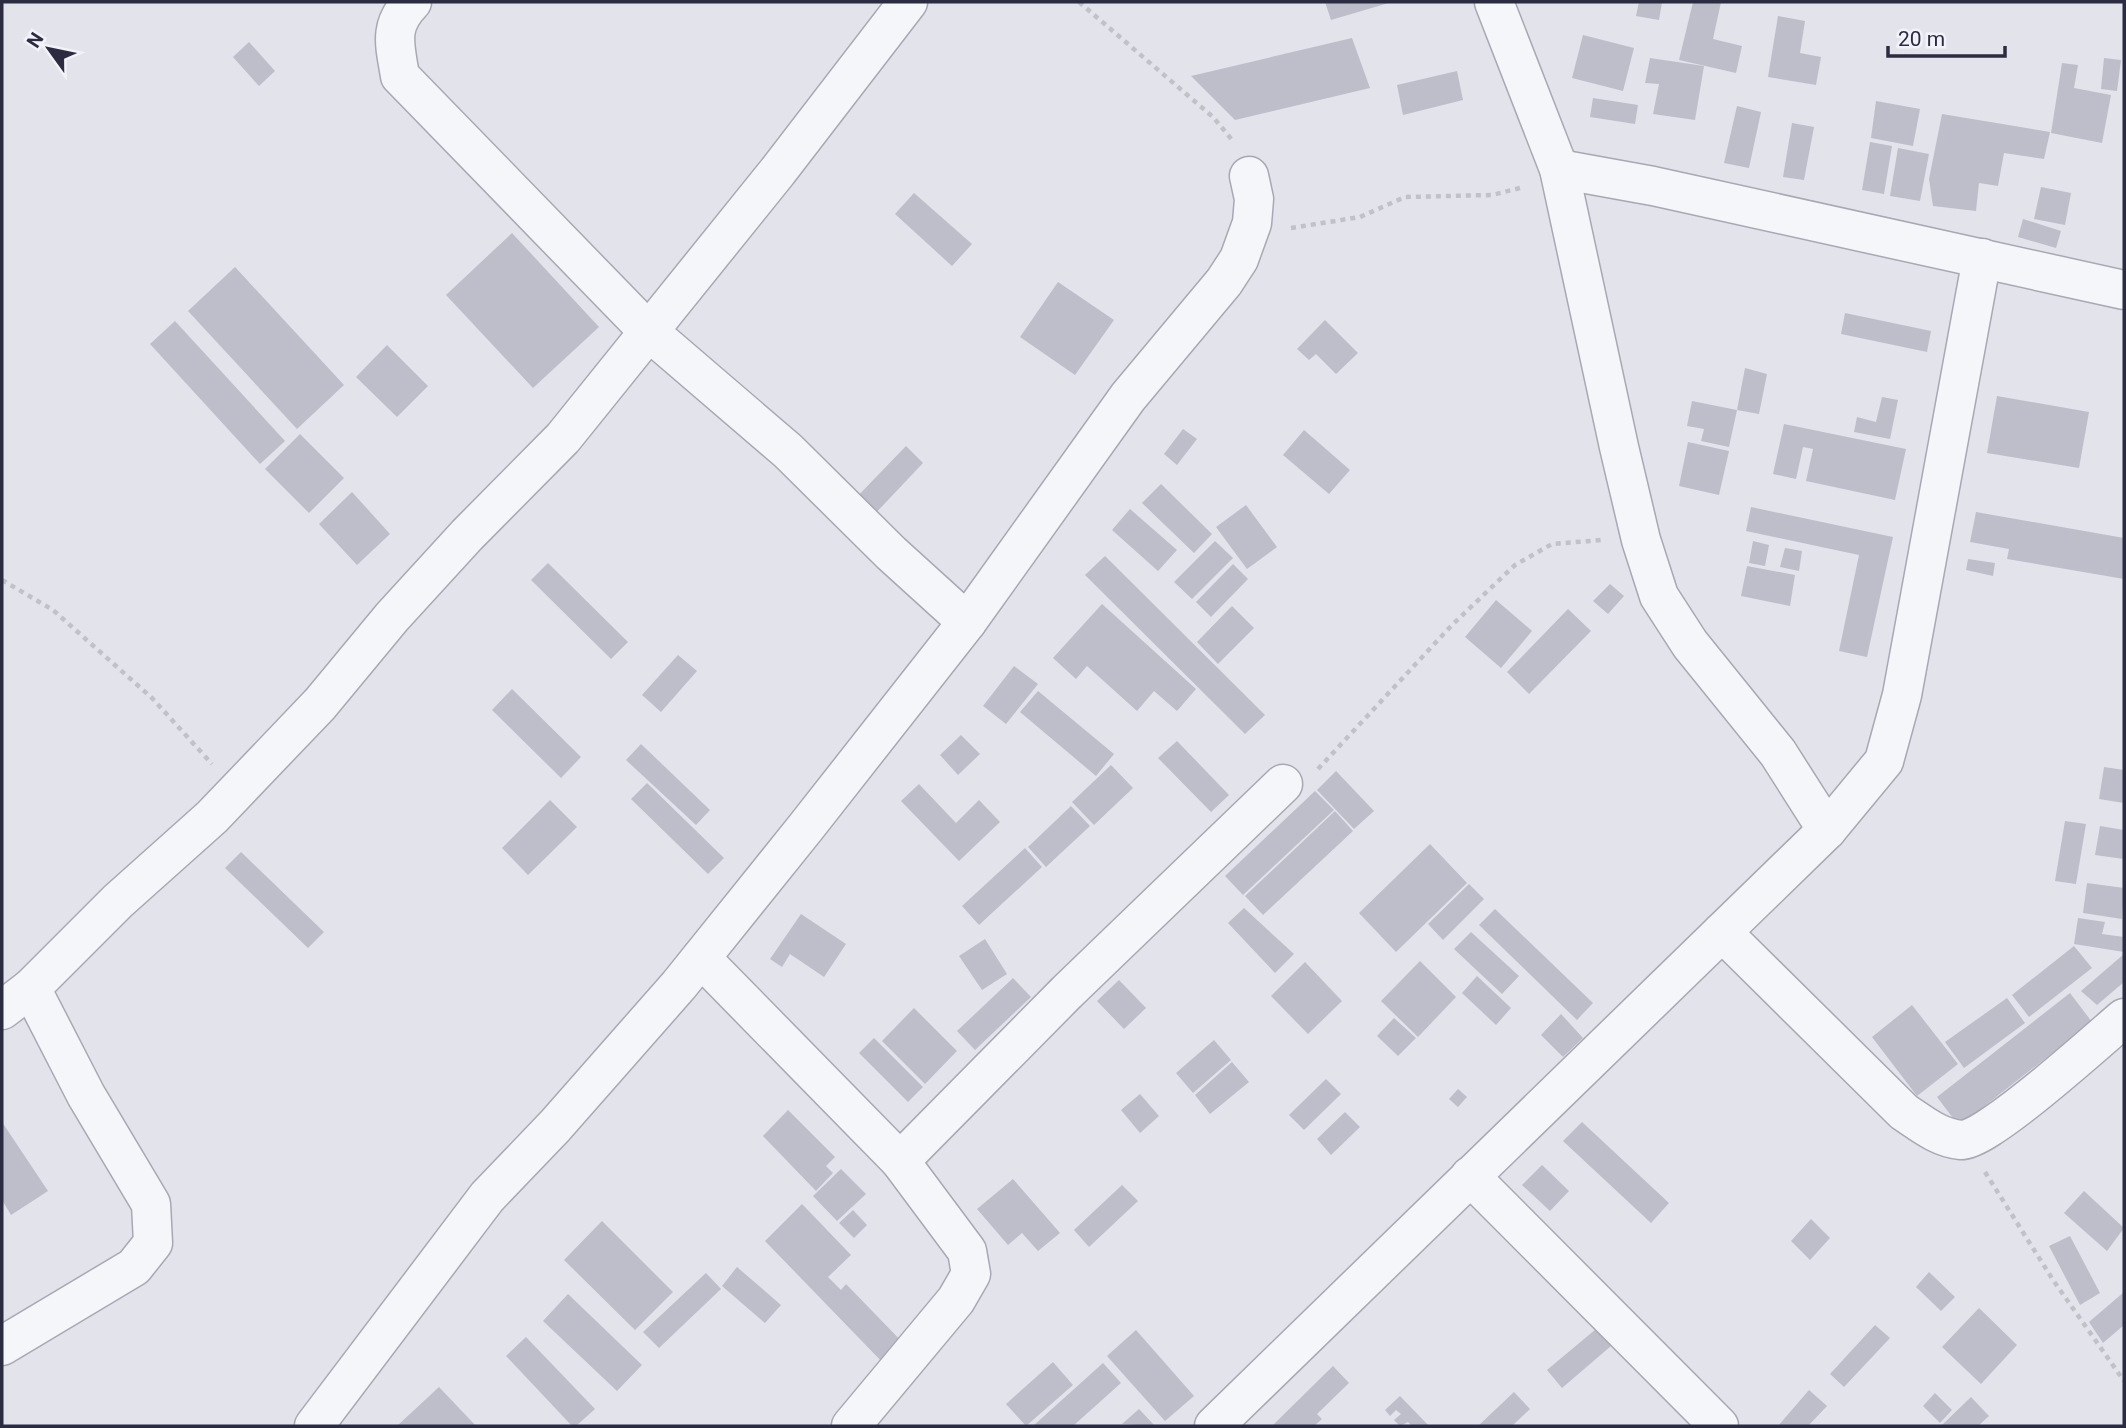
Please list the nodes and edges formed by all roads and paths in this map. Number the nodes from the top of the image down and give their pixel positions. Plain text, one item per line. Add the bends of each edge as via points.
1 (412, 2) edge
2 (908, 2) edge
3 (1079, 2) edge
4 (1494, 2) edge
5 (1559, 169) junction
6 (1249, 176) joint
7 (1982, 258) junction
8 (1239, 260) junction
9 (2124, 290) edge
10 (647, 330) junction
11 (1641, 540) junction
12 (2, 580) edge
13 (967, 622) junction
14 (1283, 783) joint
15 (236, 790) junction
16 (1827, 830) junction
17 (1722, 932) junction
18 (701, 958) junction
19 (16, 999) edge
20 (2124, 1018) edge
21 (1964, 1141) junction
22 (900, 1161) junction
23 (1471, 1176) junction
24 (2, 1346) edge
25 (2124, 1381) edge
26 (314, 1426) edge
27 (851, 1426) edge
28 (1214, 1426) edge
29 (1719, 1426) edge

1 - 10 street via 400,15 394,39 400,76
2 - 10 street
3 - 6 path via 1213,117 1238,147
4 - 5 street
5 - 7 street
5 - 8 path via 1536,184 1492,195 1405,197 1360,217 1285,229
5 - 11 street
6 - 8 street via 1254,199 1252,223
7 - 9 street
7 - 16 street via 1902,695 1884,761
8 - 13 street via 1128,397
10 - 13 street via 789,451
10 - 15 street via 563,438 467,535 320,704
11 - 14 path via 1552,544 1515,565 1452,625 1315,772
11 - 16 street via 1659,596 1690,644 1778,753
12 - 15 path via 53,610 142,689
13 - 18 street
14 - 22 street
15 - 19 street
16 - 17 street
17 - 21 street via 1904,1112 1936,1134
17 - 23 street
18 - 22 street
18 - 26 street via 487,1197
19 - 24 street via 86,1095 150,1204 153,1243 134,1267
20 - 21 street via 1993,1127
21 - 25 path
22 - 27 street via 967,1251 971,1274 956,1300
23 - 28 street
23 - 29 street

